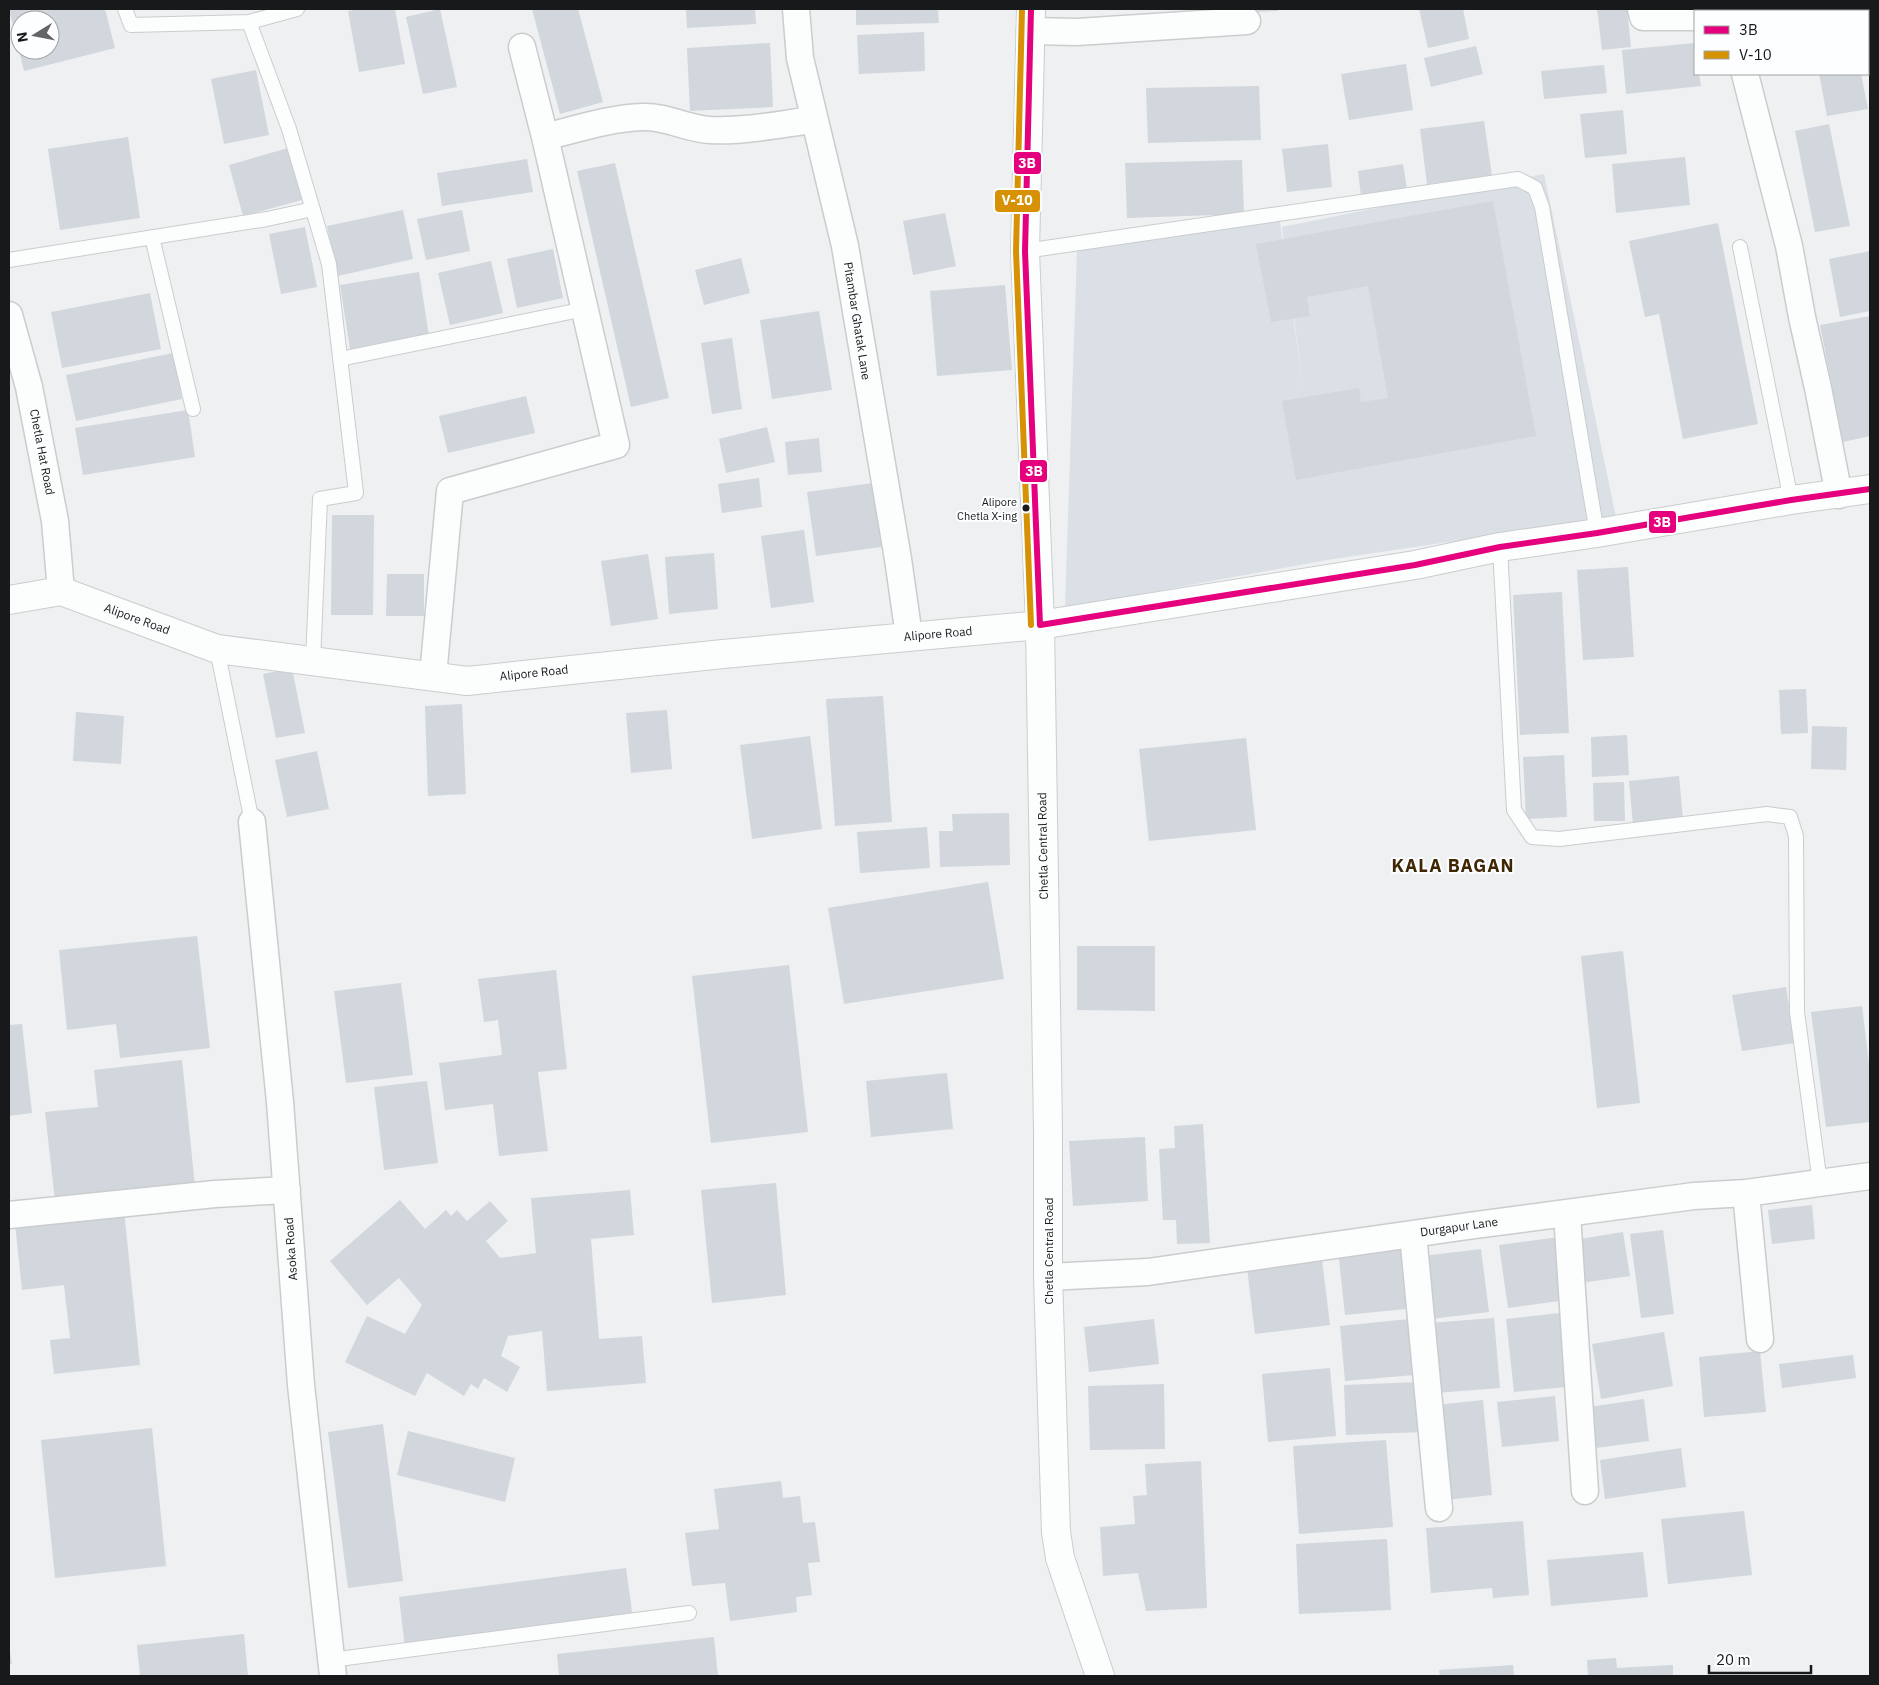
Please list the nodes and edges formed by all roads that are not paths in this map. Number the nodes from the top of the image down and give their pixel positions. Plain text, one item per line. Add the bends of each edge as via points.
1 (124, 9) edge
2 (298, 9) edge
3 (796, 9) edge
4 (1641, 9) edge
5 (1694, 17) edge
6 (1030, 20) edge
7 (1247, 21) dead end
8 (249, 22) junction
9 (522, 47) dead end
10 (1745, 75) edge
11 (814, 120) junction
12 (545, 137) junction
13 (312, 209) junction
14 (152, 237) junction
15 (1740, 247) dead end
16 (1025, 251) junction
17 (9, 260) edge
18 (585, 309) junction
19 (9, 315) edge
20 (13, 350) edge
21 (340, 359) junction
22 (193, 409) dead end
23 (1870, 490) edge
24 (1839, 495) junction
25 (1792, 500) junction
26 (1597, 534) junction
27 (1500, 547) junction
28 (61, 591) junction
29 (9, 600) edge
30 (1040, 625) junction
31 (908, 636) junction
32 (217, 649) junction
33 (313, 661) junction
34 (432, 676) junction
35 (252, 822) joint
36 (1870, 1176) edge
37 (1820, 1183) junction
38 (287, 1190) junction
39 (1746, 1193) junction
40 (1567, 1214) junction
41 (9, 1215) edge
42 (1413, 1234) junction
43 (1048, 1276) junction
44 (1760, 1339) dead end
45 (1585, 1491) dead end
46 (1439, 1508) dead end
47 (689, 1613) dead end
48 (332, 1668) edge
49 (1100, 1676) edge

1 - 8 lane via 131,25
2 - 8 lane
3 - 11 street, Pitambar Ghatak Lane via 800,58
4 - 5 street via 1643,18
6 - 7 street via 1077,32
6 - 16 main road, Chetla Central Road
8 - 13 lane via 289,129
9 - 12 street
10 - 24 street via 1789,246
11 - 12 street via 709,130 644,117 621,119
11 - 31 street, Pitambar Ghatak Lane via 845,246
12 - 18 street
13 - 14 lane
13 - 21 lane via 329,264
14 - 17 lane
14 - 22 lane
15 - 25 lane
16 - 26 lane via 1518,179 1536,188 1542,207
16 - 30 main road, Chetla Central Road
18 - 21 lane
18 - 34 street via 616,445 450,491
19 - 20 street, Chetla Hat Road
20 - 28 street, Chetla Hat Road via 29,386 55,521
21 - 33 lane via 356,493 320,499
23 - 24 main road, Alipore Road
24 - 25 main road, Alipore Road
25 - 26 main road, Alipore Road
26 - 27 main road, Alipore Road
27 - 30 main road, Alipore Road via 1415,565
27 - 37 lane via 1514,810 1532,837 1560,839 1767,814 1790,818 1796,836 1797,1012
28 - 29 main road
28 - 32 main road, Alipore Road
30 - 31 main road, Alipore Road
30 - 43 main road, Chetla Central Road
31 - 34 main road, Alipore Road via 467,680
32 - 33 main road, Alipore Road
32 - 35 lane
33 - 34 main road, Alipore Road
35 - 38 street, Asoka Road
36 - 37 street, Durgapur Lane
37 - 39 street, Durgapur Lane
38 - 41 street
38 - 48 street, Asoka Road via 301,1385
39 - 40 street, Durgapur Lane via 1694,1196
39 - 44 street
40 - 42 street, Durgapur Lane
40 - 45 street
42 - 43 street, Durgapur Lane via 1148,1272
42 - 46 street
43 - 49 main road, Chetla Central Road via 1056,1532 1060,1558
47 - 48 lane

